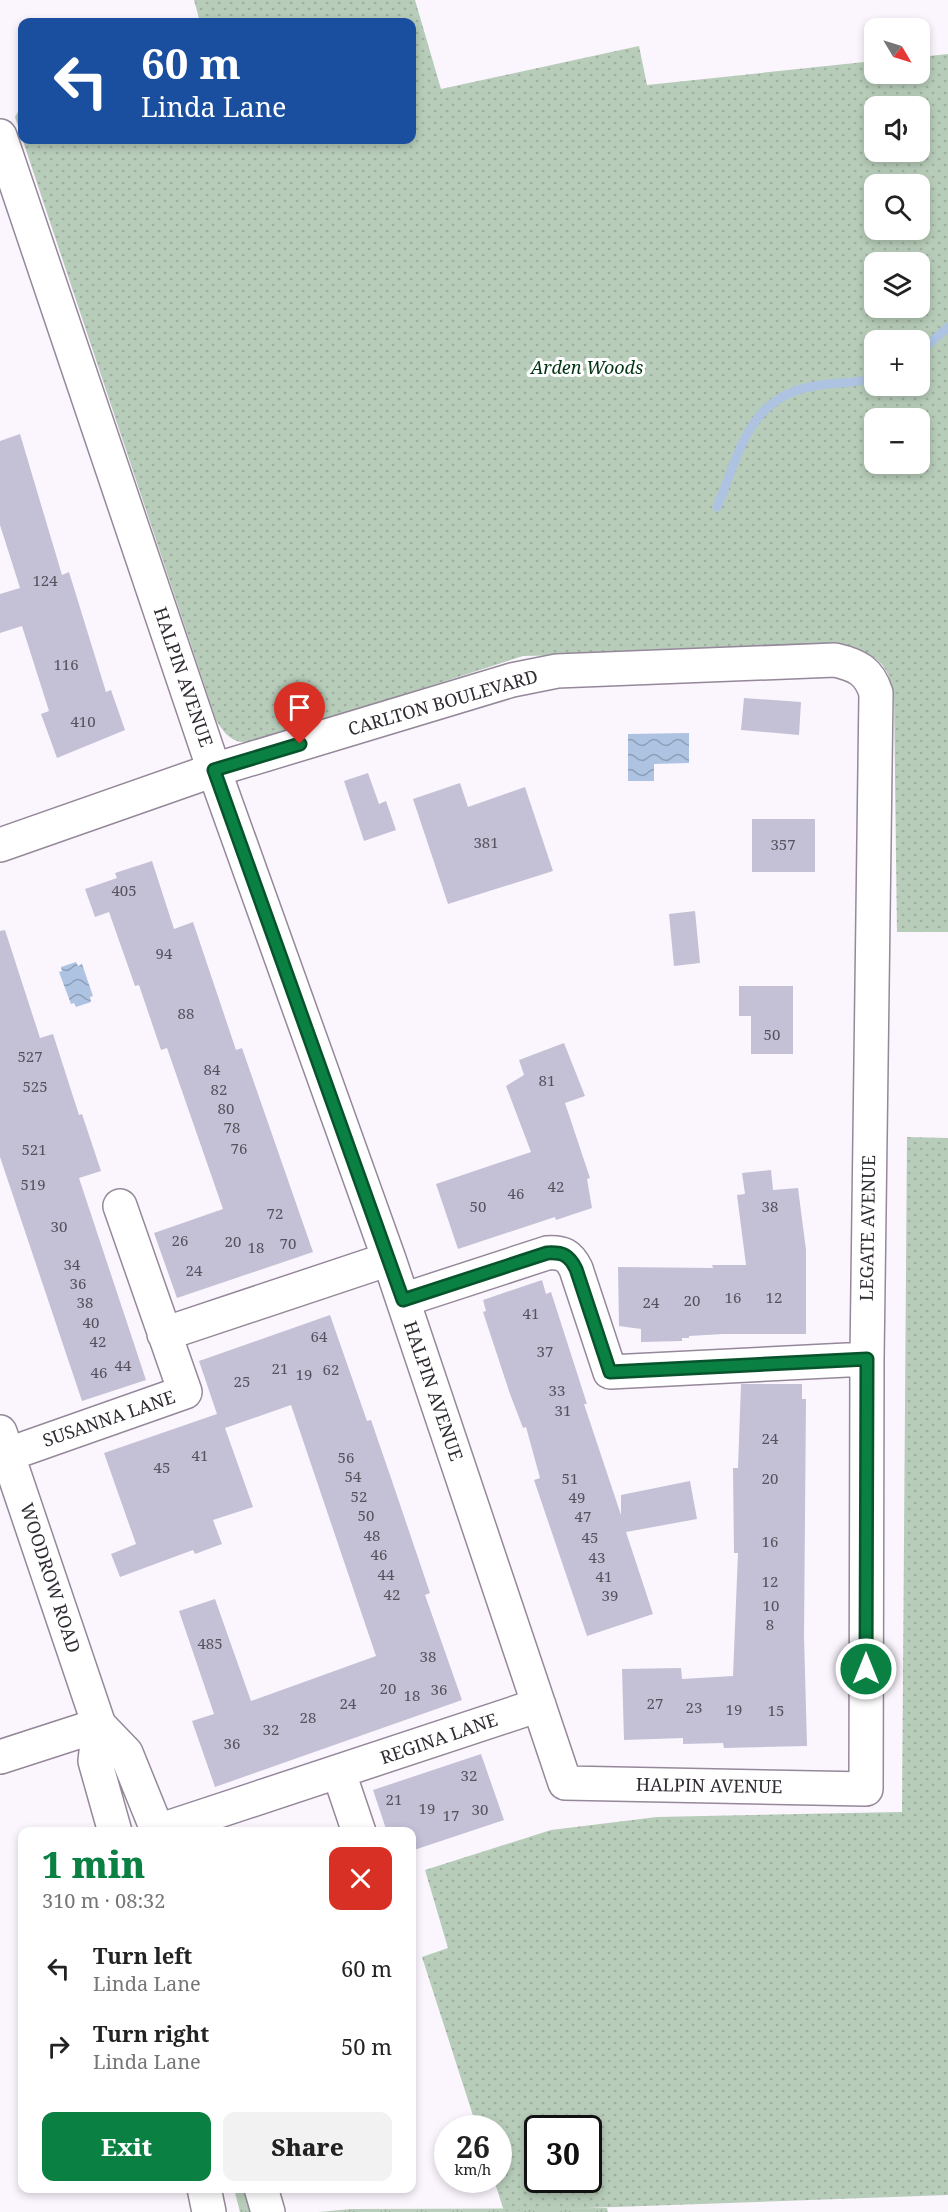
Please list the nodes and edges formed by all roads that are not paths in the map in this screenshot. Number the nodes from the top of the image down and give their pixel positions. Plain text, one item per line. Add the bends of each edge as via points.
1 (0, 136) edge
2 (865, 671) joint
3 (214, 770) junction
4 (0, 845) edge
5 (120, 1206) dead end
6 (389, 1259) junction
7 (403, 1300) junction
8 (164, 1334) junction
9 (867, 1359) junction
10 (4, 1443) edge
11 (539, 1705) junction
12 (99, 1725) junction
13 (0, 1757) edge
14 (339, 1773) junction
15 (866, 1789) joint
16 (114, 1827) edge
17 (156, 1827) edge
18 (170, 1827) edge
19 (357, 1827) edge
20 (205, 2193) edge
21 (262, 2193) edge
22 (209, 2212) edge
23 (268, 2212) edge

1 - 3 street, HALPIN AVENUE
2 - 3 street, CARLTON BOULEVARD via 835,660 557,671 512,680
2 - 9 street, LEGATE AVENUE via 876,693
3 - 4 street, CARLTON BOULEVARD
3 - 6 street, HALPIN AVENUE
5 - 8 street, SUSANNA LANE
6 - 7 street, HALPIN AVENUE
6 - 8 street
7 - 9 street via 547,1253 563,1253 576,1269 610,1372
7 - 11 street, HALPIN AVENUE
8 - 10 street, SUSANNA LANE via 185,1392
9 - 15 street, LEGATE AVENUE
10 - 12 street, WOODROW ROAD
11 - 14 street, REGINA LANE
11 - 15 street, HALPIN AVENUE via 566,1783
12 - 13 street
12 - 16 street, WOODROW ROAD via 95,1761
12 - 17 street, WOODROW ROAD via 126,1753
14 - 18 street, REGINA LANE
14 - 19 street
20 - 22 street
21 - 23 street

